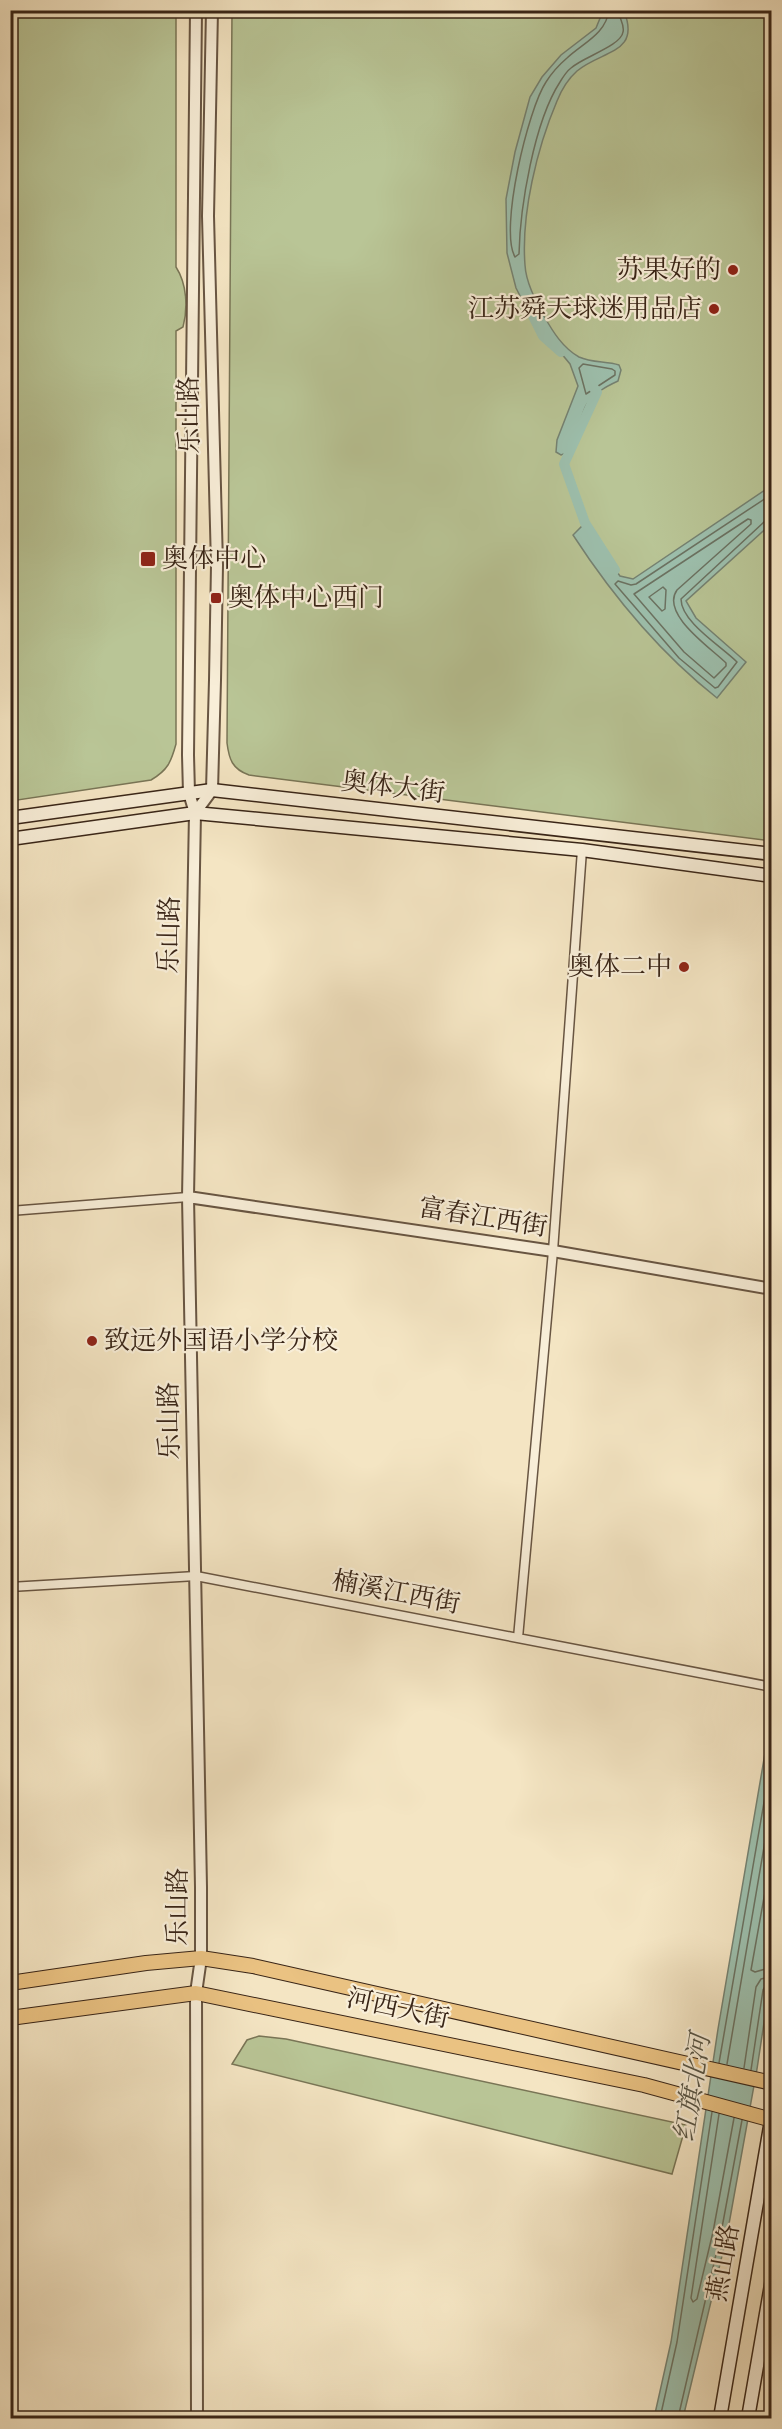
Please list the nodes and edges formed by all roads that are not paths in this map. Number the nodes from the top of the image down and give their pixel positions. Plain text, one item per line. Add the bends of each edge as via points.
1 (196, 10) edge
2 (212, 10) edge
3 (212, 790) junction
4 (189, 793) junction
5 (195, 813) junction
6 (10, 818) edge
7 (10, 838) edge
8 (582, 850) junction
9 (771, 854) edge
10 (771, 876) edge
11 (188, 1197) junction
12 (10, 1211) edge
13 (553, 1251) junction
14 (771, 1289) edge
15 (196, 1576) junction
16 (10, 1587) edge
17 (518, 1638) junction
18 (771, 1686) edge
19 (201, 1958) junction
20 (10, 1983) edge
21 (196, 1993) junction
22 (10, 2018) edge
23 (771, 2083) edge
24 (771, 2115) edge
25 (771, 2120) edge
26 (771, 2279) edge
27 (197, 2418) edge
28 (720, 2418) edge
29 (748, 2418) edge

1 - 4 street, 乐山路
2 - 3 street, 乐山路 via 208,216 217,565
3 - 4 main road, 奥体大街
3 - 5 street
3 - 9 main road, 奥体大街
4 - 5 street, 乐山路
4 - 6 main road, 奥体大街
5 - 7 main road, 奥体大街
5 - 8 main road, 奥体大街
5 - 11 street, 乐山路
8 - 10 main road, 奥体大街
8 - 13 street
11 - 12 street
11 - 13 street, 富春江西街
11 - 15 street, 乐山路
13 - 14 street, 富春江西街
13 - 17 street
15 - 16 street, 楠溪江西街
15 - 17 street, 楠溪江西街
15 - 19 street, 乐山路
17 - 18 street, 楠溪江西街
19 - 20 main road, 河西大街
19 - 21 street, 乐山路
19 - 23 main road, 河西大街 via 276,1971
21 - 22 main road, 河西大街
21 - 25 main road, 河西大街 via 644,2085
21 - 27 street, 乐山路
24 - 25 main road, 燕山路
25 - 28 main road, 燕山路
26 - 29 main road, 燕山路

